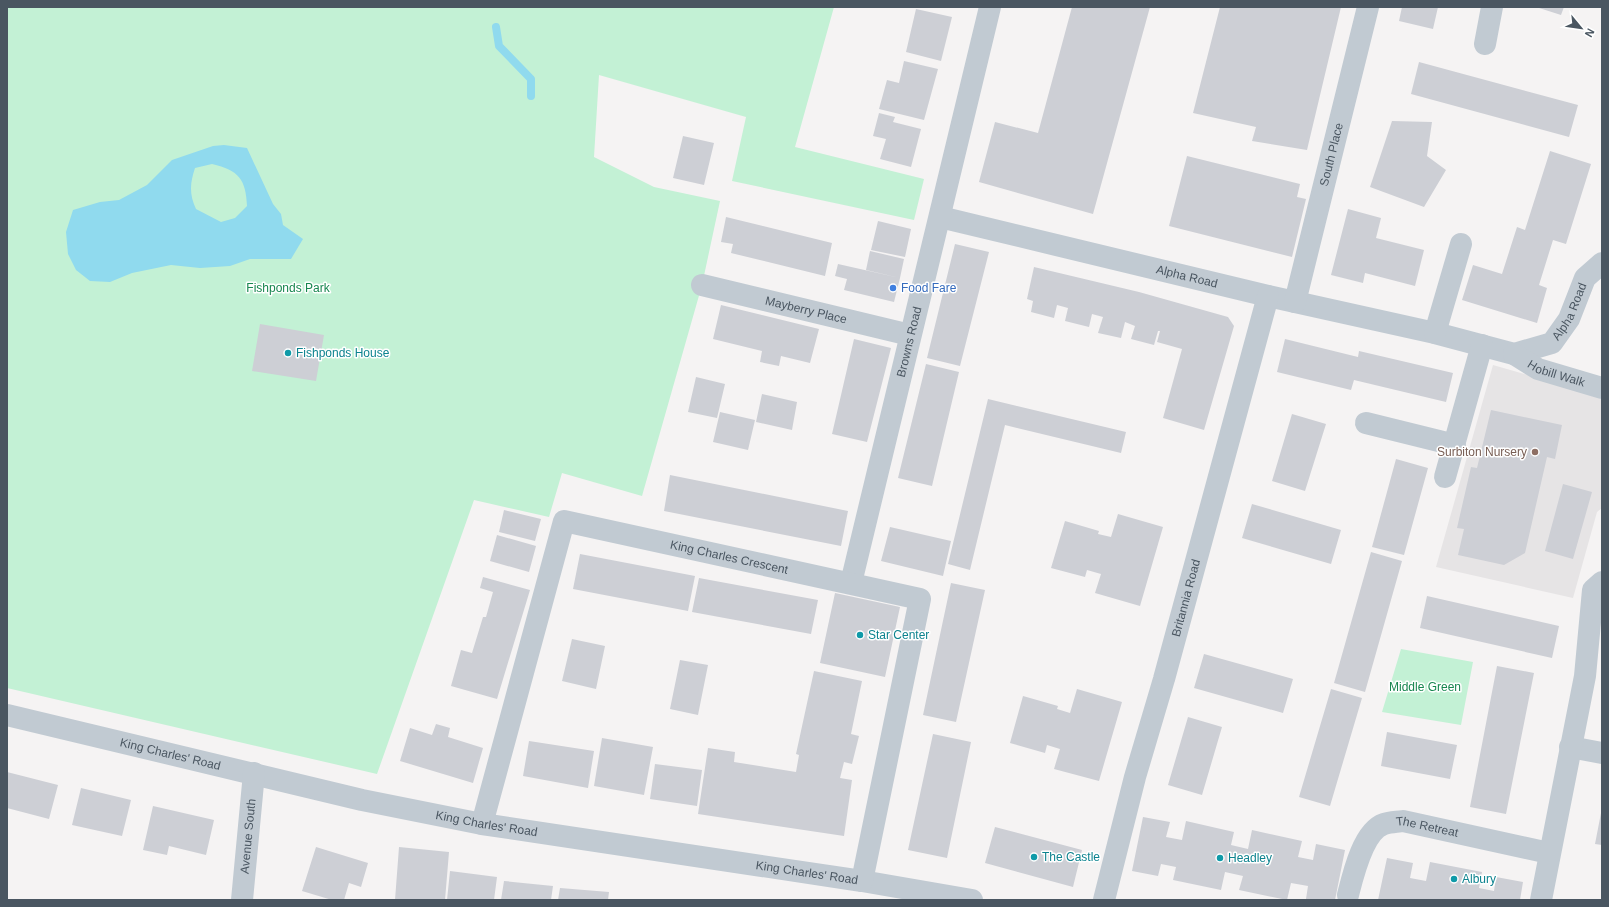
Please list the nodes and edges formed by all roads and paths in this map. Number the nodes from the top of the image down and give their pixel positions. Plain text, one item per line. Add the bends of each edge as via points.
1 (990, 7) edge
2 (1368, 7) edge
3 (1492, 7) edge
4 (1485, 44) dead end
5 (940, 217) junction
6 (1461, 244) dead end
7 (1602, 263) edge
8 (702, 285) dead end
9 (1268, 296) junction
10 (1295, 302) junction
11 (1435, 333) junction
12 (910, 335) junction
13 (1482, 345) junction
14 (1514, 354) junction
15 (1602, 388) edge
16 (1366, 423) dead end
17 (1455, 445) junction
18 (1445, 477) dead end
19 (1602, 582) edge
20 (851, 583) junction
21 (7, 715) edge
22 (1570, 748) junction
23 (1602, 753) edge
24 (254, 773) junction
25 (482, 824) junction
26 (1549, 853) junction
27 (862, 880) junction
28 (1348, 894) dead end
29 (242, 900) edge
30 (972, 900) edge
31 (1104, 900) edge
32 (1541, 900) edge

1 - 5 street, Browns Road
2 - 10 street, South Place
3 - 4 street
5 - 9 street, Alpha Road
5 - 12 street, Browns Road
6 - 11 street
7 - 14 street, Alpha Road via 1585,278 1569,318 1552,343
8 - 12 street, Mayberry Place
9 - 10 street, Alpha Road
9 - 31 street, Britannia Road via 1135,777
10 - 11 street, Alpha Road
11 - 13 street, Alpha Road
12 - 20 street, Browns Road
13 - 14 street, Alpha Road
13 - 17 street
14 - 15 street, Hobill Walk via 1538,370
16 - 17 street
17 - 18 street
19 - 22 street via 1593,590 1585,676
20 - 25 street, King Charles Crescent via 564,522
20 - 27 street, King Charles Crescent via 920,599
21 - 24 street, King Charles' Road
22 - 23 street
22 - 26 street
24 - 25 street, King Charles' Road via 362,800
24 - 29 street, Avenue South
25 - 27 street, King Charles' Road
26 - 28 street, The Retreat via 1403,821 1383,825 1366,840
26 - 32 street
27 - 30 street, King Charles' Road

